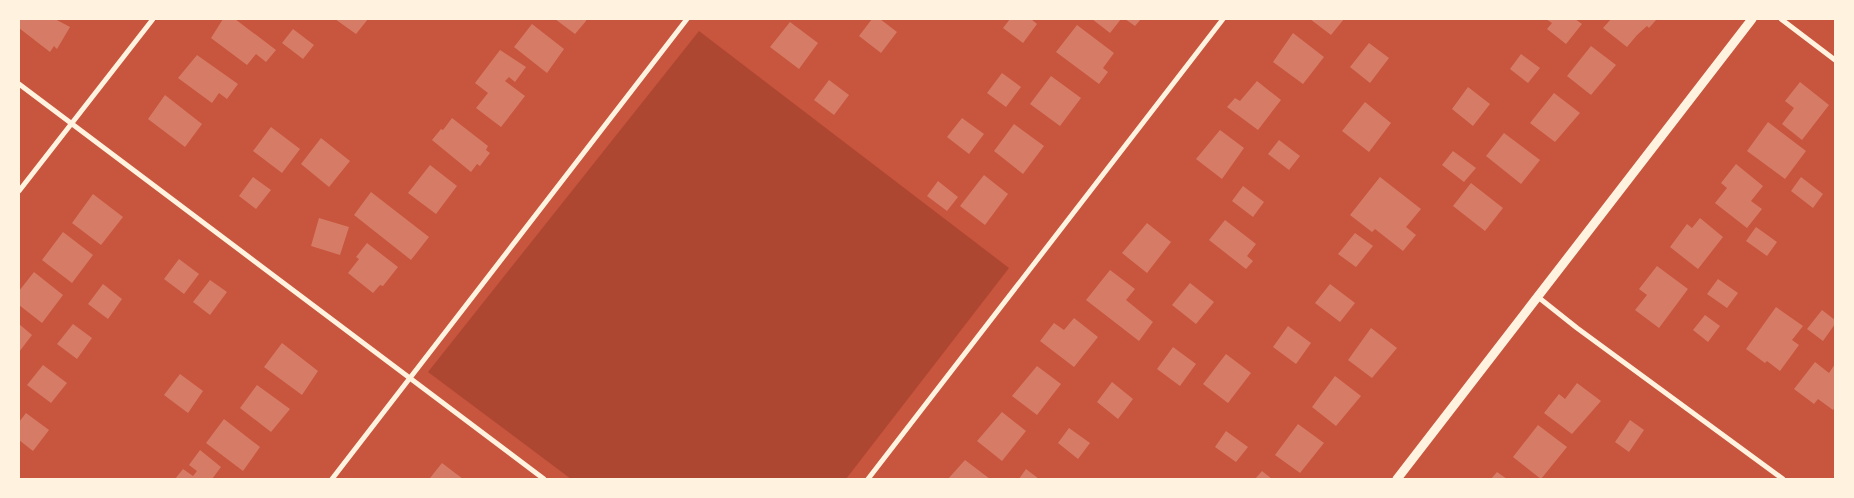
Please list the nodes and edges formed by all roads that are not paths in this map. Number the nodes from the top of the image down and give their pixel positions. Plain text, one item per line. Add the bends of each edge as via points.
1 (153, 19) edge
2 (687, 19) edge
3 (1223, 19) edge
4 (1752, 19) edge
5 (1781, 19) edge
6 (1835, 60) edge
7 (19, 84) edge
8 (71, 124) junction
9 (19, 191) edge
10 (1538, 297) junction
11 (409, 379) junction
12 (332, 479) edge
13 (544, 479) edge
14 (868, 479) edge
15 (1397, 479) edge
16 (1783, 479) edge

1 - 8 street
2 - 11 street
3 - 14 street
4 - 10 street
5 - 6 street
7 - 8 street
8 - 9 street
8 - 11 street
10 - 15 street
10 - 16 street
11 - 12 street
11 - 13 street

